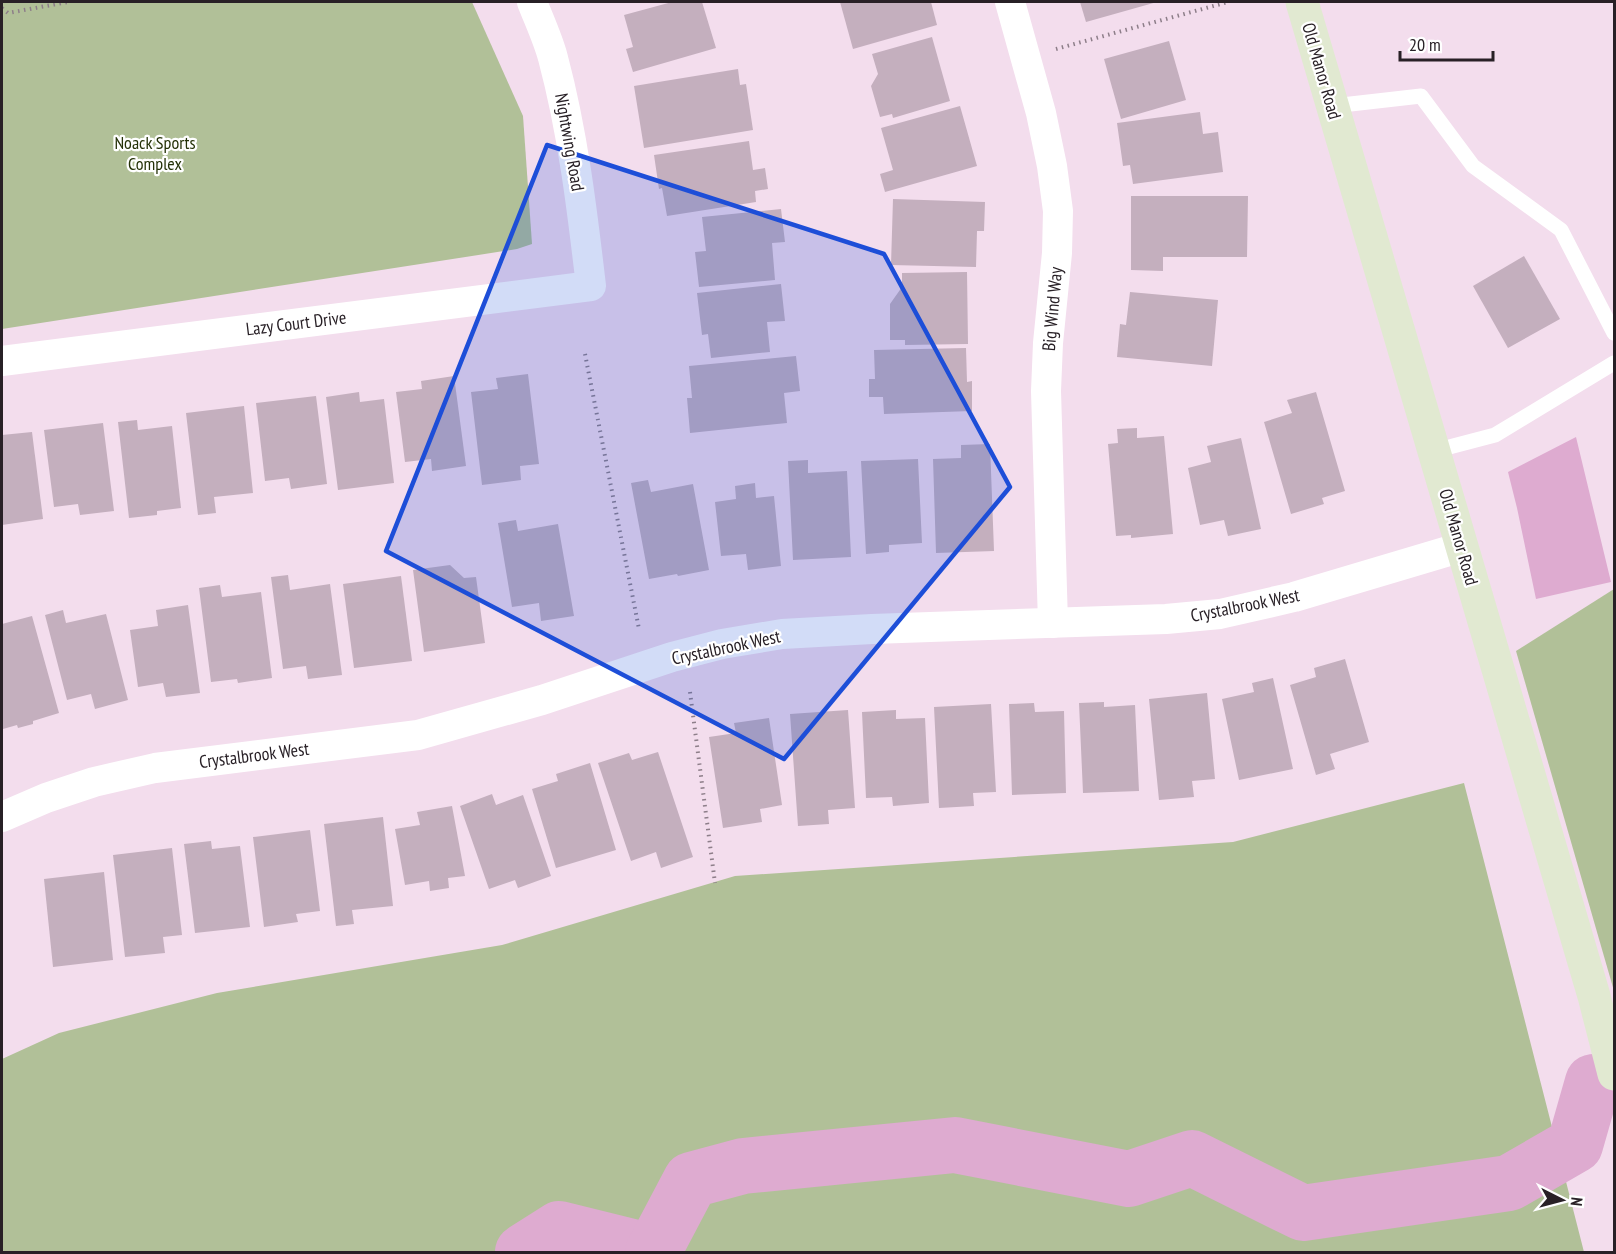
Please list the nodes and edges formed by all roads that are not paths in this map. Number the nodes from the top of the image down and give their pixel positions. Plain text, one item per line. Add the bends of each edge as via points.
1 (532, 2) edge
2 (1010, 2) edge
3 (1302, 2) edge
4 (1333, 106) junction
5 (591, 286) joint
6 (1614, 333) edge
7 (2, 361) edge
8 (1614, 363) edge
9 (1434, 451) junction
10 (1462, 547) junction
11 (1053, 623) junction
12 (2, 817) edge
13 (1614, 1074) edge

1 - 5 street, Nightwing Road via 553,55 568,121
2 - 11 street, Big Wind Way via 1041,112 1058,211 1046,392
3 - 4 street, Old Manor Road
4 - 6 lane via 1421,96 1473,166 1561,230
4 - 9 street, Old Manor Road
5 - 7 street, Lazy Court Drive
8 - 9 lane via 1495,435
9 - 10 street, Old Manor Road
10 - 11 street, Crystalbrook West via 1294,597 1220,614
10 - 13 street, Old Manor Road
11 - 12 street, Crystalbrook West via 782,634 722,644 418,735 155,768 94,782

